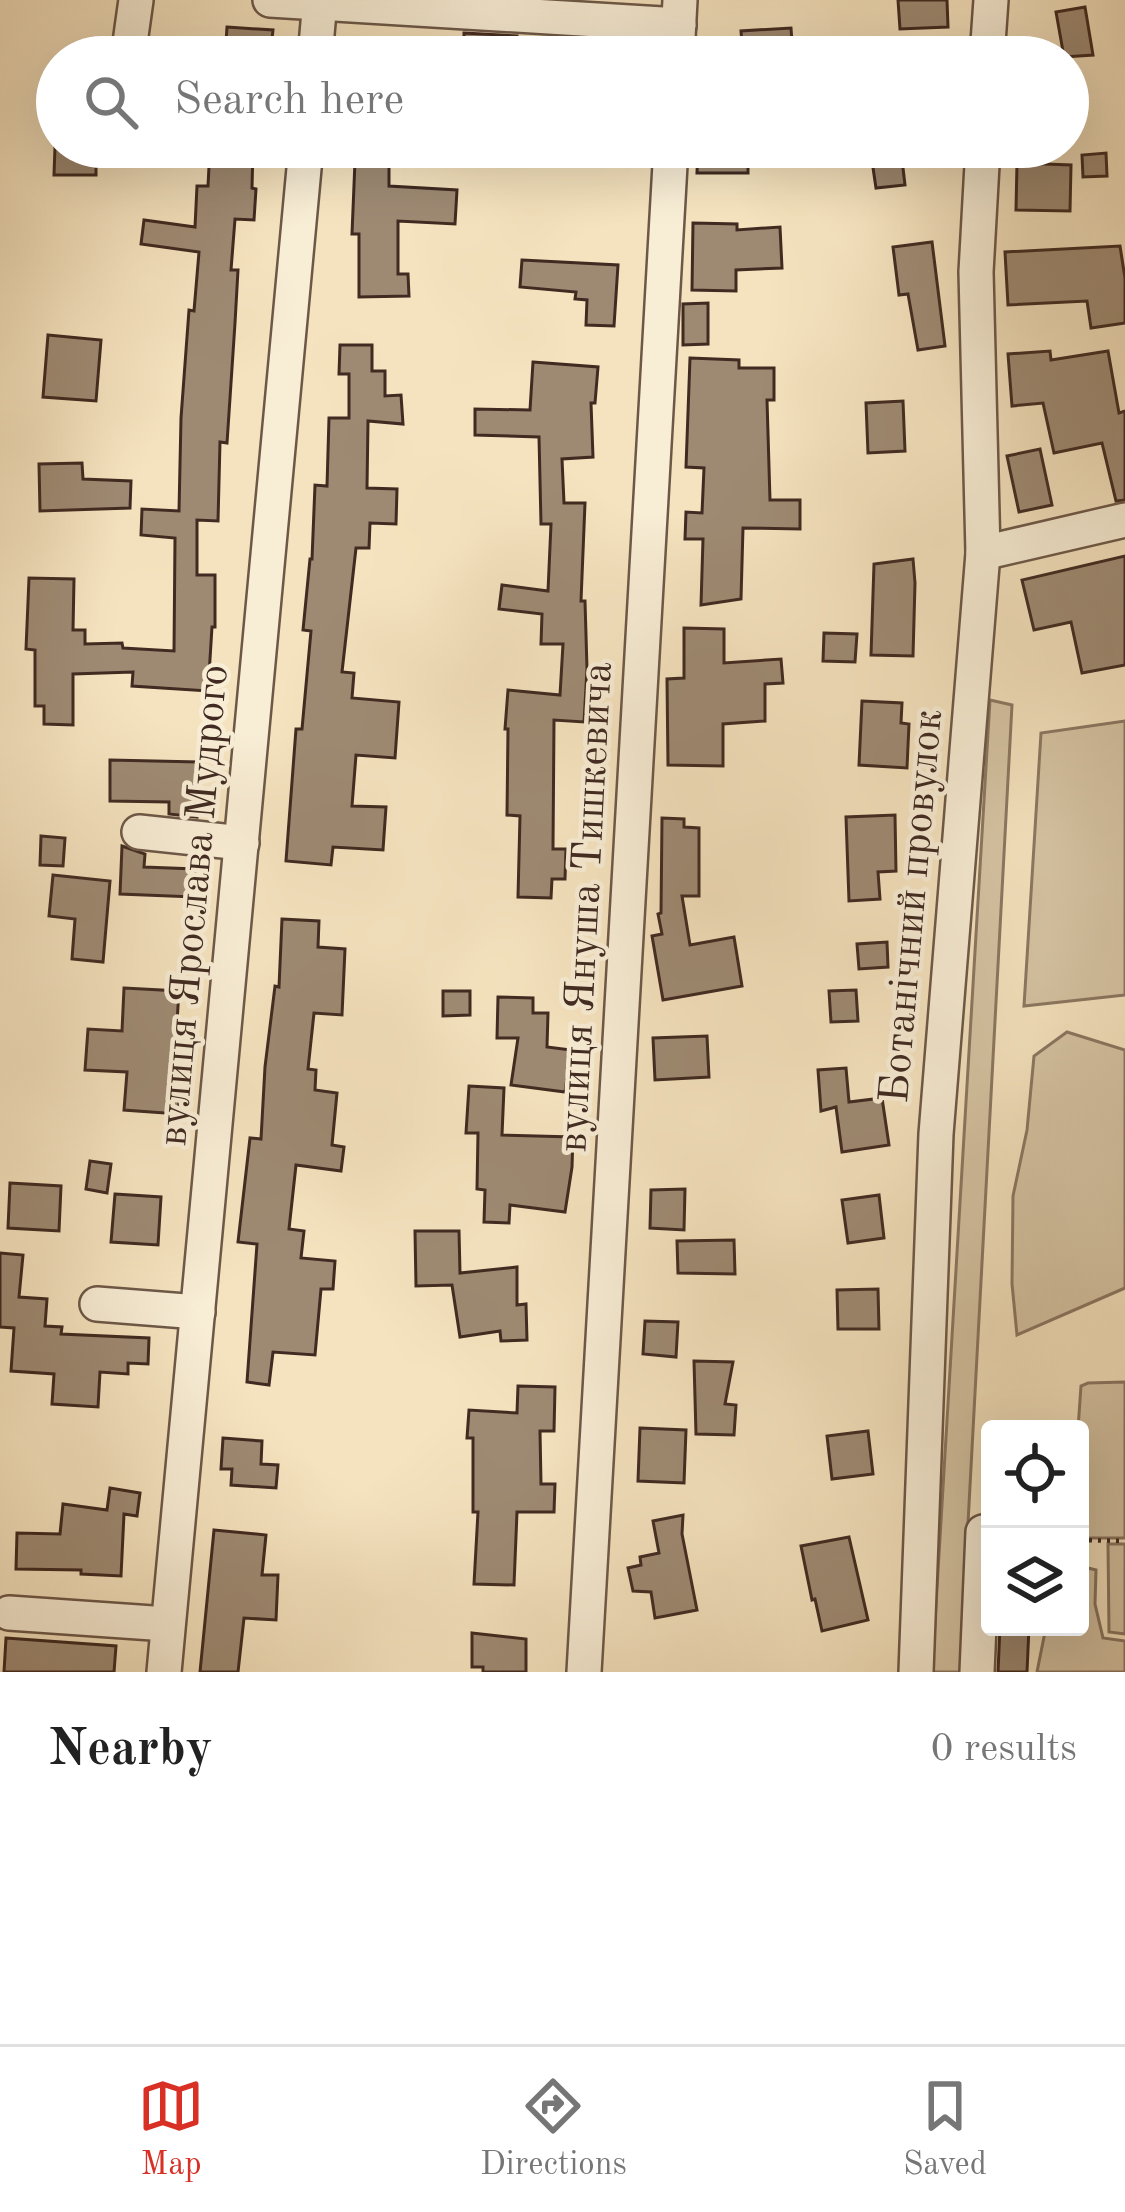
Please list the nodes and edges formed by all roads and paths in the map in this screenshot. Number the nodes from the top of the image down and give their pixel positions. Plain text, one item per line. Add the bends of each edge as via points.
1 (136, 0) edge
2 (270, 0) edge
3 (991, 0) edge
4 (320, 1) edge
5 (678, 27) edge
6 (131, 36) edge
7 (316, 36) edge
8 (988, 36) edge
9 (304, 168) edge
10 (670, 168) edge
11 (981, 168) edge
12 (1125, 520) edge
13 (983, 553) junction
14 (139, 832) dead end
15 (242, 843) junction
16 (98, 1304) dead end
17 (198, 1312) junction
18 (1089, 1540) edge
19 (1125, 1541) edge
20 (981, 1579) edge
21 (9, 1613) dead end
22 (167, 1624) junction
23 (164, 1672) edge
24 (584, 1672) edge
25 (916, 1672) edge
26 (977, 1672) edge

1 - 6 street
2 - 4 street
3 - 8 street
4 - 5 street
4 - 7 street
9 - 15 street, вулиця Ярослава Мудрого
10 - 24 street, вулиця Януша Тишкевича
11 - 13 street, Ботанічний провулок
12 - 13 street
13 - 25 street, Ботанічний провулок via 936,1134
14 - 15 street
15 - 17 street, вулиця Ярослава Мудрого
16 - 17 street
17 - 22 street, вулиця Ярослава Мудрого
18 - 19 path
20 - 26 street
21 - 22 street
22 - 23 street, вулиця Ярослава Мудрого

